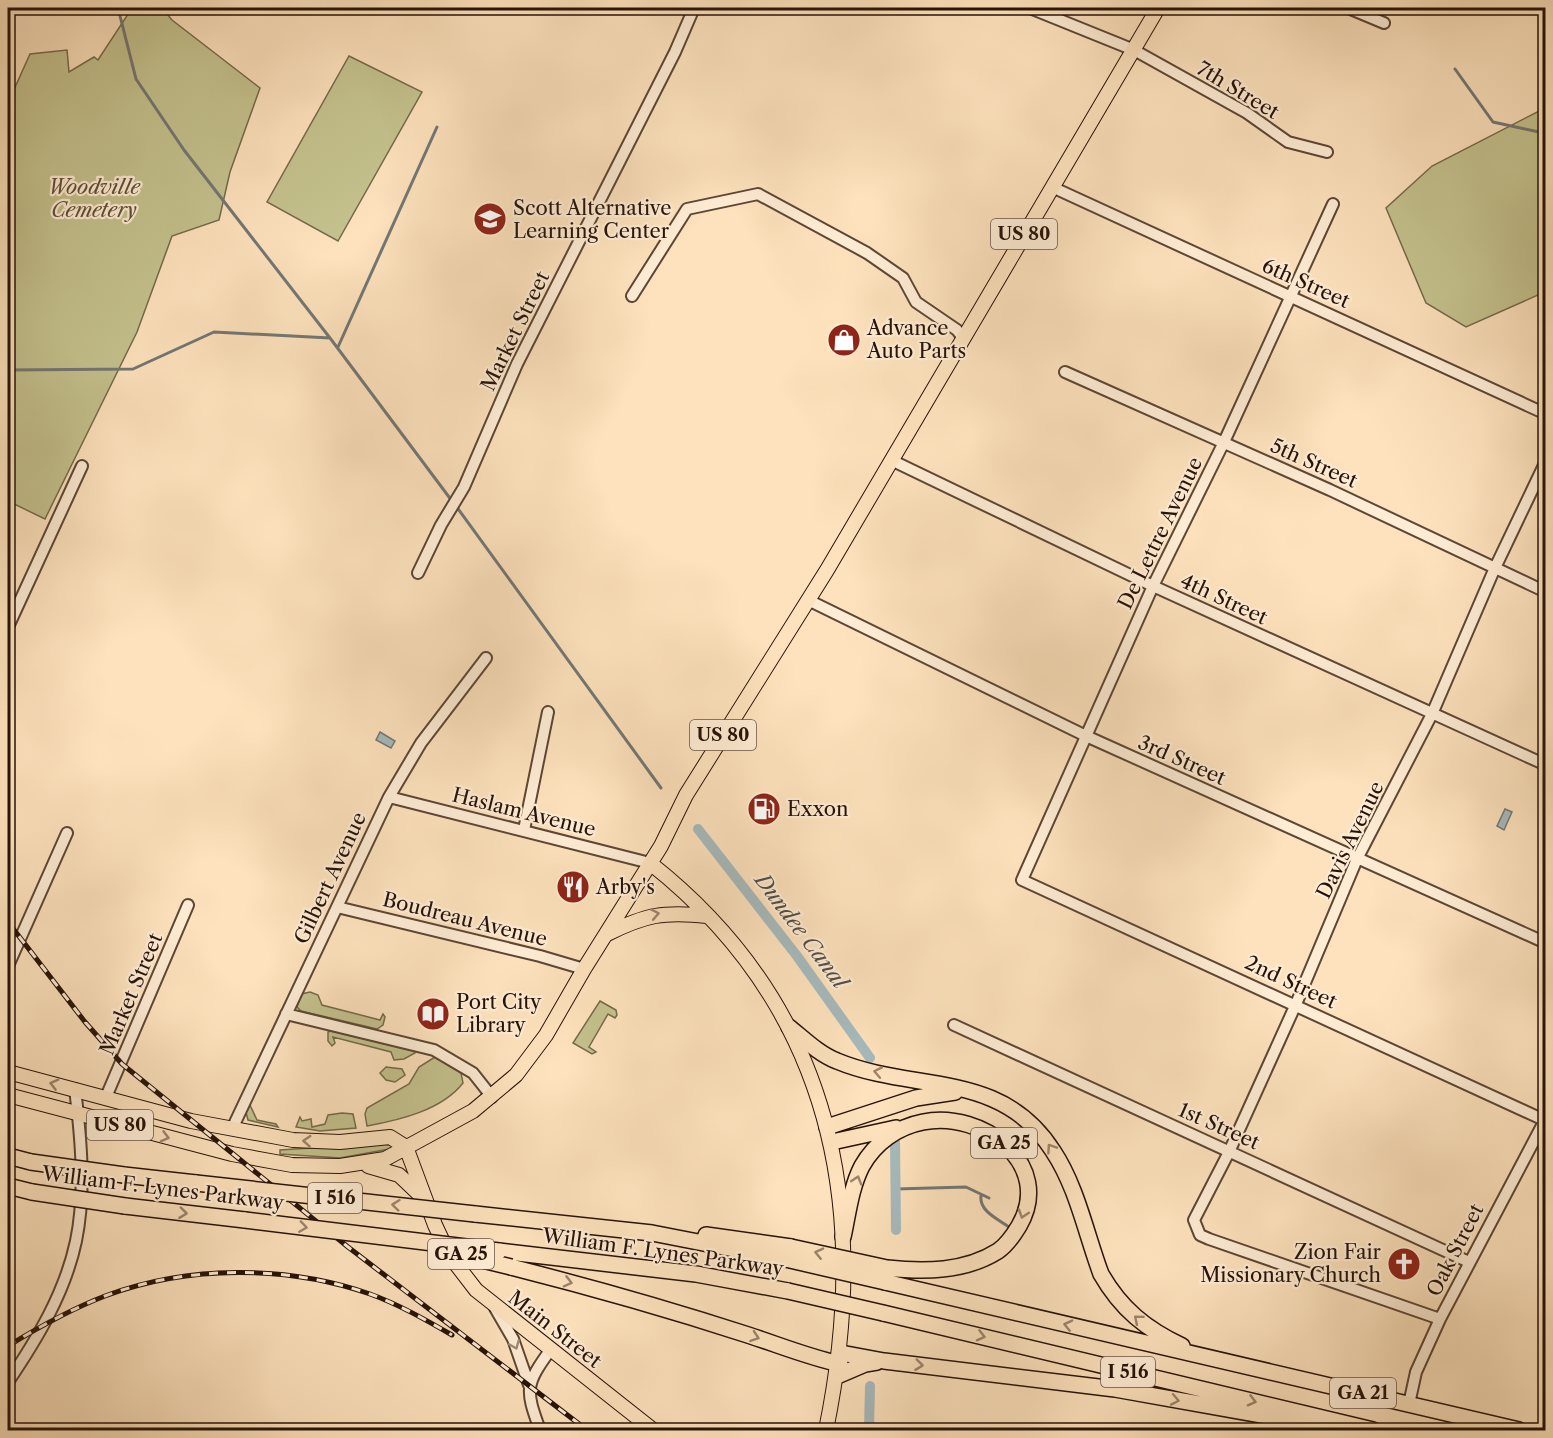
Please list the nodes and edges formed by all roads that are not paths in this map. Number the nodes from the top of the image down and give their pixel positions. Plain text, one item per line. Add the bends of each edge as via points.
1 (694, 8) edge
2 (1030, 8) edge
3 (1158, 8) edge
4 (1348, 8) edge
5 (1384, 22) dead end
6 (1134, 50) junction
7 (1327, 152) dead end
8 (1052, 187) junction
9 (1333, 204) dead end
10 (1289, 295) junction
11 (632, 296) dead end
12 (963, 338) junction
13 (1065, 372) dead end
14 (1545, 414) edge
15 (1224, 442) junction
16 (891, 460) junction
17 (1545, 461) edge
18 (82, 466) dead end
19 (1494, 570) junction
20 (418, 573) dead end
21 (1153, 586) junction
22 (1545, 592) edge
23 (808, 600) junction
24 (8, 627) edge
25 (486, 658) dead end
26 (548, 712) dead end
27 (1432, 714) junction
28 (1086, 736) junction
29 (1545, 765) edge
30 (388, 797) junction
31 (524, 830) junction
32 (67, 833) dead end
33 (1357, 860) junction
34 (650, 863) junction
35 (1022, 880) joint
36 (188, 904) dead end
37 (337, 907) junction
38 (707, 916) junction
39 (607, 934) junction
40 (1545, 943) edge
41 (8, 966) edge
42 (584, 969) junction
43 (1296, 1004) junction
44 (286, 1014) junction
45 (954, 1024) dead end
46 (789, 1027) junction
47 (8, 1072) edge
48 (75, 1089) junction
49 (976, 1091) junction
50 (8, 1095) edge
51 (106, 1097) junction
52 (492, 1097) junction
53 (78, 1114) junction
54 (1545, 1119) edge
55 (918, 1123) junction
56 (232, 1129) junction
57 (830, 1135) junction
58 (406, 1147) junction
59 (1229, 1152) junction
60 (8, 1156) edge
61 (360, 1164) junction
62 (8, 1186) edge
63 (425, 1202) junction
64 (843, 1237) junction
65 (410, 1242) junction
66 (1469, 1262) junction
67 (886, 1275) junction
68 (495, 1308) junction
69 (1440, 1320) junction
70 (551, 1349) junction
71 (1207, 1358) junction
72 (884, 1361) junction
73 (839, 1364) junction
74 (8, 1382) edge
75 (529, 1385) junction
76 (1409, 1404) junction
77 (540, 1431) edge
78 (653, 1431) edge
79 (826, 1431) edge
80 (1345, 1431) edge
81 (1373, 1431) edge
82 (1519, 1431) edge

1 - 20 street, Market Street via 517,364 464,487
2 - 6 street, 7th Street
3 - 6 main road, US 80
4 - 5 street
6 - 7 street, 7th Street via 1247,113 1288,142
6 - 8 main road, US 80
8 - 10 street, 6th Street
8 - 12 main road, US 80
9 - 10 street, De Lettre Avenue
10 - 14 street, 6th Street
10 - 15 street, De Lettre Avenue
11 - 12 street via 687,209 758,194 867,253 903,278 916,302
12 - 16 main road, US 80
13 - 15 street, 5th Street
15 - 19 street, 5th Street via 1471,555
15 - 21 street, De Lettre Avenue
16 - 21 street, 4th Street
16 - 23 main road, US 80
17 - 19 street, Davis Avenue
18 - 24 street
19 - 22 street, 5th Street
19 - 27 street, Davis Avenue
21 - 27 street, 4th Street
21 - 28 street, De Lettre Avenue
23 - 28 street, 3rd Street
23 - 34 main road, US 80 via 686,795
25 - 30 street, Gilbert Avenue via 421,743
26 - 31 street
27 - 29 street, 4th Street
27 - 33 street, Davis Avenue
28 - 33 street, 3rd Street
28 - 35 street, De Lettre Avenue
30 - 31 street, Haslam Avenue
30 - 37 street, Gilbert Avenue
31 - 34 street, Haslam Avenue
32 - 41 street
33 - 40 street, 3rd Street
33 - 43 street, Davis Avenue
34 - 38 main road
34 - 39 main road, US 80
35 - 43 street, 2nd Street
36 - 51 street, Market Street
37 - 42 street, Boudreau Avenue
37 - 44 street, Gilbert Avenue
39 -> 38 main road via 649,915 678,912
38 - 46 main road via 754,973
39 - 42 main road, US 80
42 - 52 main road, US 80 via 536,1049
43 - 54 street, 2nd Street
43 - 59 street, Davis Avenue
44 - 52 street via 434,1050 473,1073
44 - 56 street, Gilbert Avenue
45 - 59 street, 1st Street
49 -> 46 highway via 848,1065 826,1056
46 - 57 main road via 810,1072
48 -> 47 main road, US 80
48 - 51 main road, US 80
48 - 53 street
49 - 57 highway via 916,1098
71 -> 49 highway via 1152,1330 1123,1306 1101,1274 1068,1180 1053,1151 1013,1108
50 - 53 main road, US 80
51 - 56 main road, US 80
52 - 58 main road, US 80 via 449,1126
53 -> 61 main road, US 80 via 232,1154 292,1165
53 - 74 street via 79,1220 74,1250 57,1299
54 - 66 street, Oak Street
55 - 57 highway
64 -> 55 highway, GA 25 via 862,1167 886,1138
55 -> 67 highway, GA 25 via 939,1119 967,1122 1006,1144 1027,1186 1024,1214 1006,1243 980,1259 946,1269
58 -> 56 main road, US 80 via 390,1137 314,1142
57 - 64 main road
58 - 61 main road, US 80 via 385,1160
58 - 63 main road, Main Street
59 - 66 street, 1st Street
59 - 69 street, Davis Avenue via 1194,1220 1200,1235
67 -> 60 highway, William F. Lynes Parkway / I 516, bridge via 791,1253 652,1233 124,1175
61 - 63 main road via 399,1175
62 -> 65 highway, William F. Lynes Parkway / I 516, bridge via 125,1206
63 - 68 main road, Main Street via 448,1255
64 - 73 main road, GA 25
65 -> 73 highway, GA 25, bridge via 585,1286
65 -> 81 highway, William F. Lynes Parkway / I 516, bridge via 696,1274 788,1291
66 - 69 street, Oak Street
71 -> 67 highway, William F. Lynes Parkway / I 516
68 - 70 main road, Main Street
68 -> 75 street via 513,1339
69 - 76 street, Oak Street via 1416,1372
70 - 75 street
70 - 78 main road, Main Street
71 - 76 highway, GA 21
72 - 73 highway
72 - 73 highway
72 -> 80 highway via 1115,1389
73 - 79 main road, GA 25
75 - 77 street
76 - 82 highway, GA 21

